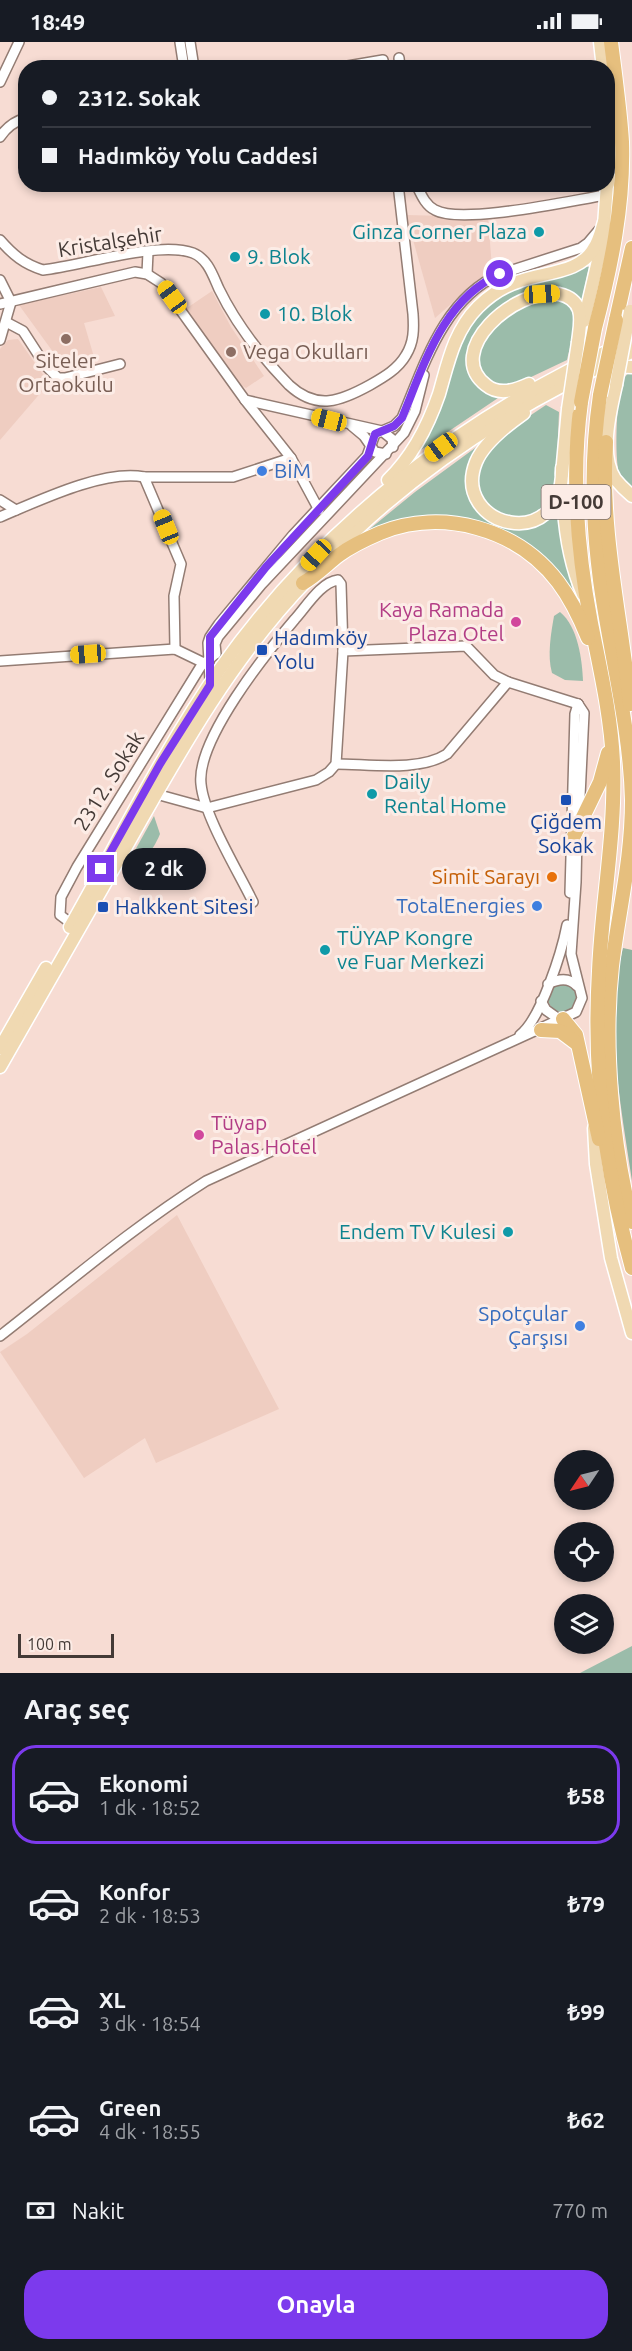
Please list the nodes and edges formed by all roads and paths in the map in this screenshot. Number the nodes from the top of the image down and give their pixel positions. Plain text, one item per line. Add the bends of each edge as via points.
1 (19, 42) edge
2 (180, 42) edge
3 (190, 42) edge
4 (600, 42) edge
5 (611, 42) edge
6 (183, 60) edge
7 (193, 60) edge
8 (602, 60) edge
9 (613, 60) edge
10 (615, 74) edge
11 (0, 82) edge
12 (18, 121) edge
13 (0, 137) edge
14 (399, 192) edge
15 (420, 192) edge
16 (586, 192) edge
17 (607, 192) edge
18 (604, 222) junction
19 (0, 240) edge
20 (632, 248) edge
21 (148, 252) junction
22 (147, 274) junction
23 (0, 280) edge
24 (11, 302) junction
25 (0, 304) edge
26 (631, 306) edge
27 (6, 322) junction
28 (0, 340) edge
29 (632, 340) edge
30 (578, 342) junction
31 (632, 352) edge
32 (120, 364) dead end
33 (424, 367) junction
34 (632, 367) edge
35 (594, 369) junction
36 (562, 374) junction
37 (550, 391) junction
38 (245, 400) junction
39 (350, 425) junction
40 (382, 431) junction
41 (606, 442) junction
42 (371, 447) junction
43 (393, 447) junction
44 (386, 454) junction
45 (291, 458) junction
46 (562, 468) junction
47 (144, 477) junction
48 (632, 496) edge
49 (0, 500) edge
50 (16, 510) junction
51 (319, 510) junction
52 (0, 517) edge
53 (345, 526) junction
54 (303, 583) junction
55 (588, 603) junction
56 (239, 644) junction
57 (175, 649) junction
58 (343, 651) junction
59 (210, 659) junction
60 (0, 661) edge
61 (600, 667) junction
62 (508, 682) junction
63 (210, 685) junction
64 (578, 704) junction
65 (632, 718) edge
66 (611, 740) junction
67 (336, 764) junction
68 (572, 782) junction
69 (582, 788) junction
70 (156, 794) junction
71 (207, 808) junction
72 (632, 812) edge
73 (577, 828) junction
74 (571, 842) junction
75 (573, 882) junction
76 (253, 902) dead end
77 (72, 924) junction
78 (548, 984) junction
79 (578, 988) junction
80 (541, 1001) junction
81 (562, 1020) junction
82 (541, 1030) junction
83 (516, 1038) junction
84 (0, 1048) edge
85 (580, 1052) junction
86 (598, 1059) junction
87 (0, 1067) edge
88 (593, 1120) junction
89 (610, 1172) junction
90 (632, 1222) edge
91 (611, 1257) junction
92 (632, 1268) edge
93 (632, 1309) edge
94 (632, 1333) edge
95 (0, 1336) edge

1 - 11 street
2 - 6 street
3 - 7 street
4 - 8 main road
5 - 9 highway, D-100, bridge
10 - 55 highway, D-100, bridge via 621,166 613,254 595,328 576,444 575,491
12 - 13 street
14 - 21 street, Kristalşehir via 413,314 411,345 390,373 338,400 323,402 307,397 279,375 239,326 202,259 193,253 171,250
15 - 16 street via 436,211 466,215
17 - 18 main road
18 - 30 main road via 598,264
18 - 33 street, 2312. Sokak via 581,248 500,274 476,287 447,320
18 - 53 main road via 594,249 582,261 507,286 475,309 456,337 431,416 412,451
19 - 21 street, Kristalşehir via 14,256 43,270
20 - 72 highway, D-100, bridge via 600,395 593,496 597,555 626,728
21 - 22 street
22 - 24 street via 135,272
22 - 38 street via 161,283
23 - 24 street
24 - 25 street
24 - 27 street
26 - 41 main road, bridge
27 - 28 street
27 - 32 street via 23,331 58,378
29 - 36 main road
30 - 36 main road via 581,319 577,305 565,296 542,294 516,302 501,312 485,329 476,348 476,372 493,389 511,390
30 - 46 main road, bridge
31 - 35 main road
33 - 40 street, 2312. Sokak via 402,418
33 - 43 street, 2312. Sokak via 415,411
34 - 35 main road
35 - 37 main road
36 - 53 main road via 456,436
37 - 46 main road via 480,454 473,472 475,495 498,520 518,525 530,522 556,502
37 - 54 main road via 491,425 414,480
38 - 39 street
38 - 45 street
39 - 40 street
39 - 42 street
40 - 42 street, 2312. Sokak via 375,434
40 - 43 street via 392,439
41 - 48 main road via 615,479
41 - 65 highway via 606,529
42 - 44 street
42 - 51 street, 2312. Sokak via 368,456
43 - 44 street, 2312. Sokak
44 - 59 street, 2312. Sokak via 254,593 218,637
45 - 47 street via 234,477
45 - 51 street
46 - 55 main road via 568,543 577,581
47 - 50 street via 128,474 63,491
47 - 57 street via 181,564 174,596
49 - 50 street
50 - 52 street
51 - 59 street, 2312. Sokak via 219,624 210,637
53 - 56 main road via 294,578
54 - 61 highway via 348,549 397,528 446,522 492,532 547,568 575,610
54 - 70 main road via 233,669
55 - 61 highway, D-100
56 - 59 street via 222,657
56 - 63 main road
57 - 59 street
57 - 60 street
58 - 62 street via 466,645 494,675
58 - 67 street
58 - 71 street via 338,580 331,581 310,601 245,682 204,762 201,783
59 - 63 street, 2312. Sokak
59 - 77 street, 2312. Sokak via 60,897 60,915
61 - 66 highway, D-100
62 - 64 street
62 - 67 street via 447,754 438,759 420,765
63 - 77 main road via 160,764
64 - 68 street
64 - 69 street via 584,713
66 - 73 highway via 600,782
66 - 86 highway, D-100 via 614,788 599,970
67 - 71 street via 316,780
68 - 69 street
68 - 74 street
69 - 73 street
70 - 71 street
70 - 87 main road
71 - 76 street
72 - 90 highway, D-100 via 629,868 612,968 609,1028 617,1139
73 - 74 highway
73 - 75 street
74 - 75 street
75 - 78 street via 565,939
75 - 79 street via 571,954
77 - 84 main road
78 - 79 street via 567,980
78 - 80 street
79 - 81 street via 580,1006
80 - 81 street via 546,1010
80 - 83 street via 533,1020
81 - 82 street
81 - 85 highway via 572,1027
82 - 83 street
82 - 85 highway via 566,1034
83 - 95 street via 207,1181 103,1254
85 - 88 highway
86 - 88 main road
86 - 89 highway, D-100
88 - 89 highway
88 - 91 main road
89 - 92 highway, D-100
91 - 93 main road via 618,1262
91 - 94 main road

